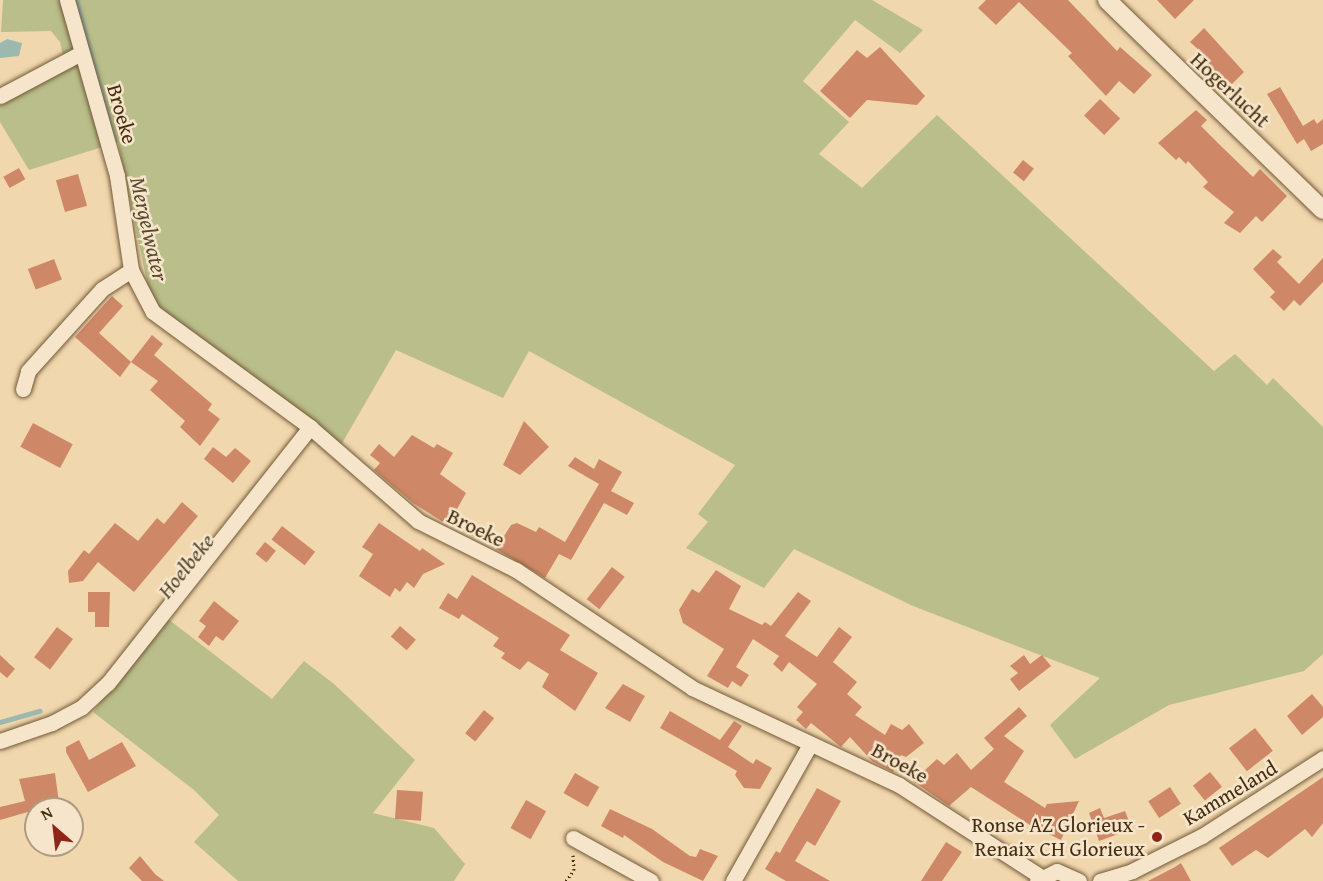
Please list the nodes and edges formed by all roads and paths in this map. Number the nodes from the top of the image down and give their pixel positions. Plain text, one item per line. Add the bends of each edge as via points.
1 (67, 0) edge
2 (1107, 0) edge
3 (81, 53) junction
4 (0, 96) edge
5 (1323, 210) edge
6 (130, 270) junction
7 (23, 388) dead end
8 (310, 427) junction
9 (0, 741) edge
10 (809, 746) junction
11 (1323, 758) edge
12 (573, 838) dead end
13 (574, 870) dead end
14 (1039, 879) edge
15 (566, 881) edge
16 (651, 881) edge
17 (733, 881) edge
18 (1079, 881) edge
19 (1100, 881) edge

1 - 3 street, Broeke
2 - 5 street, Hogerlucht
3 - 4 street
3 - 6 street, Broeke via 117,176
6 - 7 street via 102,289 28,371
6 - 8 street, Broeke via 153,312
8 - 9 street via 108,683 82,707 52,723
8 - 10 street, Broeke via 418,521 516,570 692,688
10 - 14 street, Broeke via 855,762 899,785
10 - 17 street
11 - 19 street, Kammeland via 1265,799 1202,836
12 - 16 street
13 - 15 path
14 - 18 street, Broeke via 1062,871

